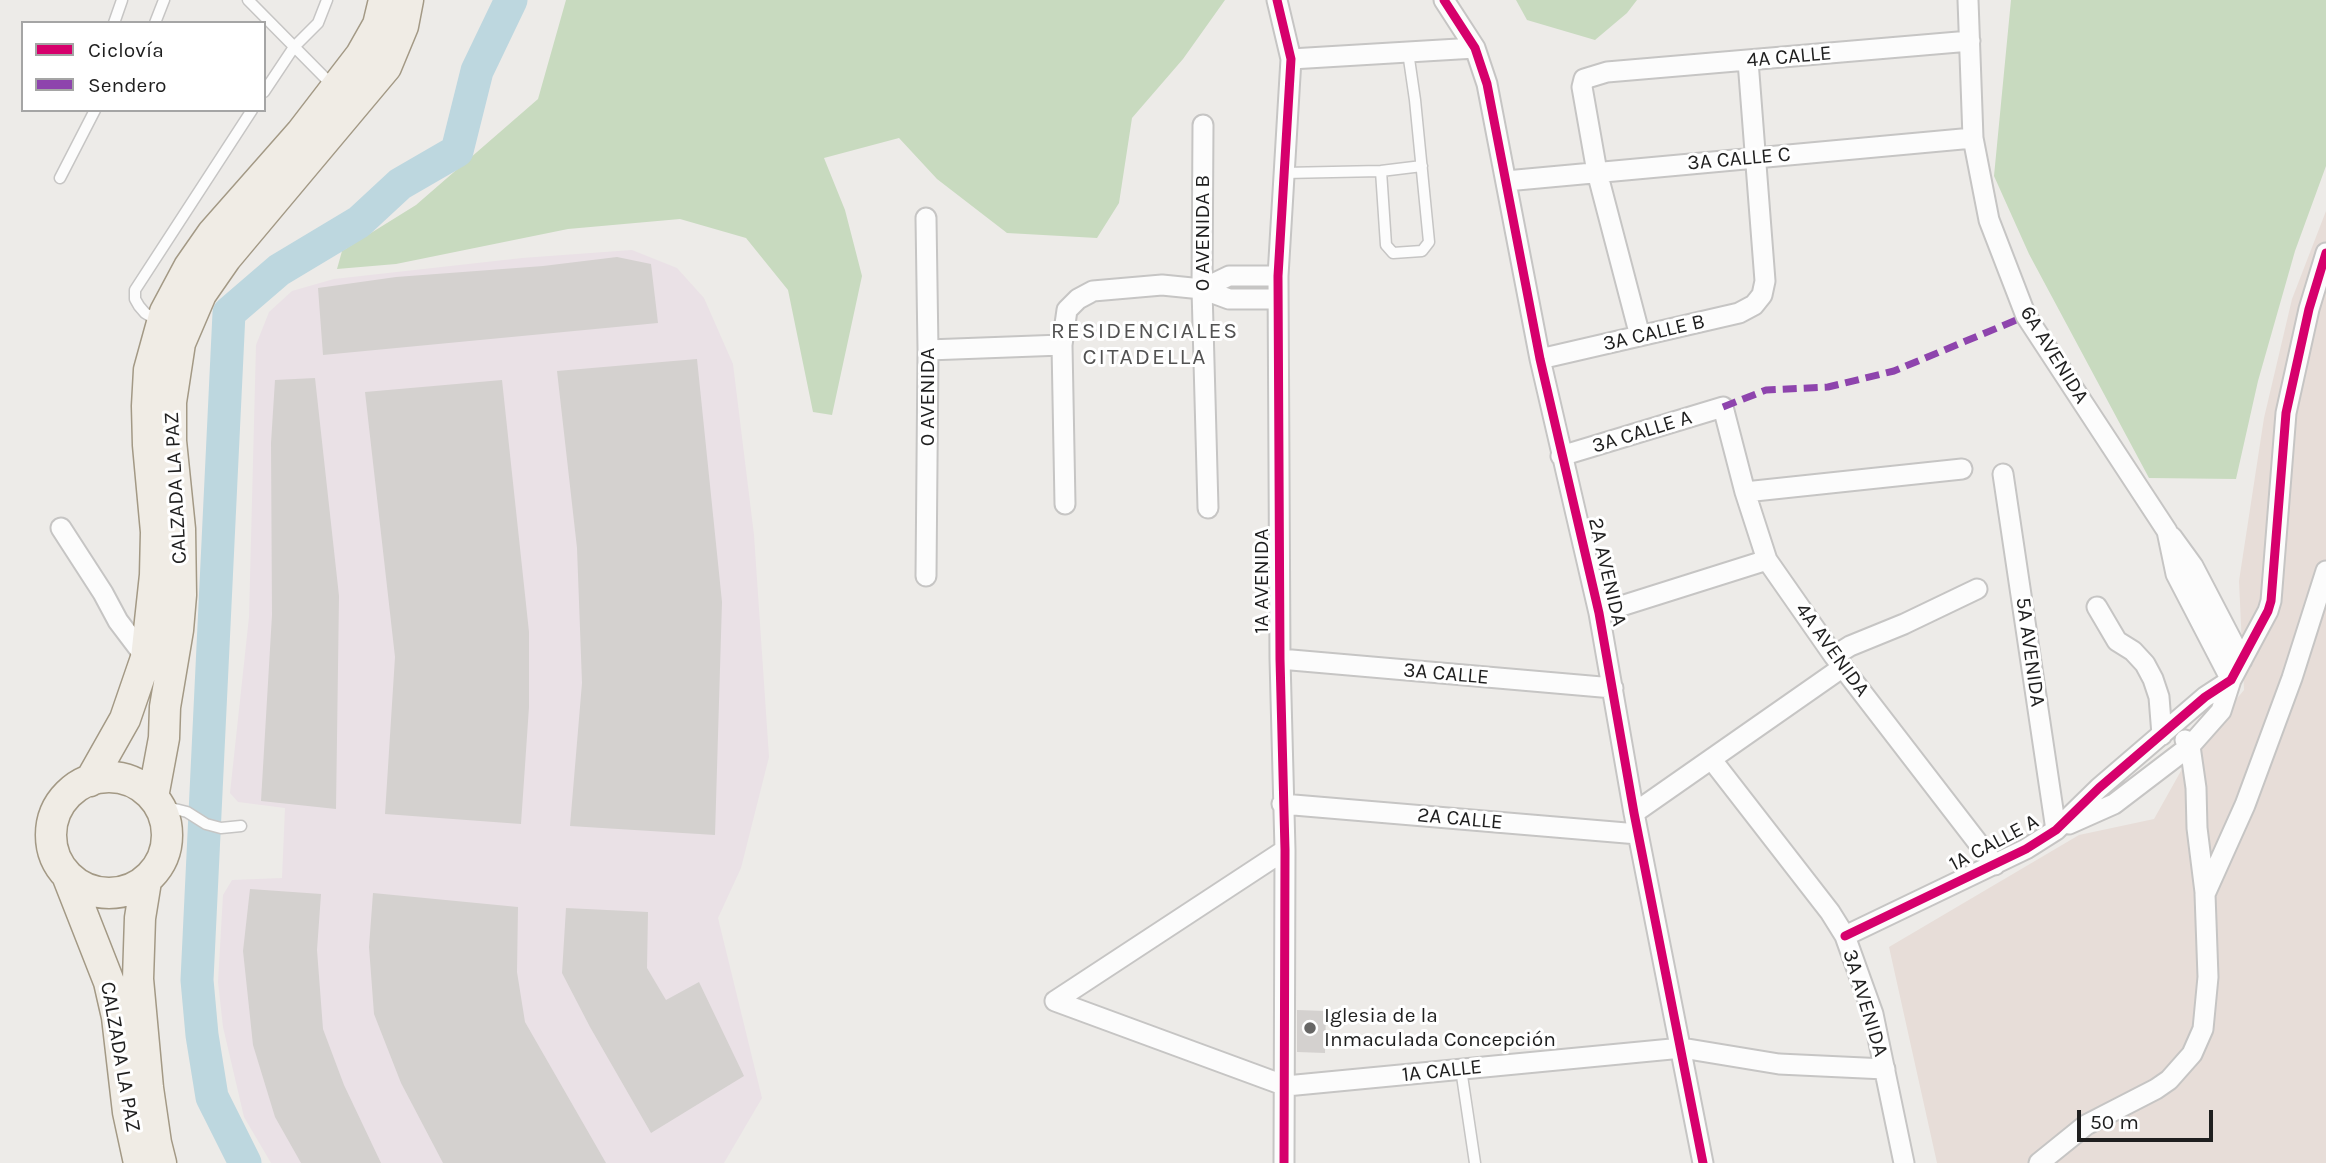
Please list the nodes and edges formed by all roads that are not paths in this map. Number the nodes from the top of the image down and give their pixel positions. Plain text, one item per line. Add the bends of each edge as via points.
1 (122, 0) edge
2 (164, 0) edge
3 (248, 0) edge
4 (327, 0) edge
5 (384, 0) edge
6 (408, 0) edge
7 (1277, 0) edge
8 (1444, 0) edge
9 (1969, 0) edge
10 (115, 21) edge
11 (156, 21) edge
12 (1970, 41) junction
13 (294, 47) junction
14 (1475, 48) junction
15 (1408, 52) junction
16 (1291, 59) junction
17 (1748, 61) junction
18 (266, 89) edge
19 (336, 90) junction
20 (94, 112) edge
21 (252, 112) edge
22 (1203, 125) dead end
23 (1973, 138) junction
24 (1755, 157) junction
25 (1422, 166) junction
26 (1381, 171) junction
27 (1597, 172) junction
28 (1284, 173) junction
29 (60, 178) dead end
30 (1506, 181) junction
31 (926, 218) dead end
32 (2326, 253) edge
33 (1278, 275) junction
34 (1202, 289) junction
35 (1278, 299) junction
36 (161, 323) junction
37 (1640, 336) junction
38 (1062, 345) junction
39 (928, 350) junction
40 (1539, 359) junction
41 (1723, 407) joint
42 (1561, 456) junction
43 (1962, 469) dead end
44 (2003, 474) dead end
45 (1745, 492) junction
46 (1065, 504) dead end
47 (1208, 508) dead end
48 (61, 528) dead end
49 (2167, 531) junction
50 (1768, 560) junction
51 (2326, 571) edge
52 (926, 576) dead end
53 (1977, 589) dead end
54 (2097, 607) dead end
55 (1599, 614) junction
56 (146, 658) junction
57 (1280, 659) junction
58 (2242, 660) junction
59 (1839, 661) junction
60 (2231, 680) junction
61 (1613, 688) junction
62 (2167, 731) junction
63 (2190, 746) junction
64 (1712, 760) junction
65 (90, 781) junction
66 (1282, 804) junction
67 (167, 807) junction
68 (1634, 813) junction
69 (242, 826) dead end
70 (2056, 830) junction
71 (1638, 834) junction
72 (1284, 850) junction
73 (1995, 865) junction
74 (67, 875) junction
75 (146, 881) junction
76 (2205, 894) junction
77 (1845, 936) junction
78 (1682, 1048) junction
79 (1461, 1069) junction
80 (1885, 1069) junction
81 (1286, 1086) junction
82 (156, 1161) edge
83 (1284, 1163) edge
84 (1475, 1163) edge
85 (1703, 1163) edge
86 (1904, 1163) edge
87 (2039, 1163) edge

1 - 10 lane
2 - 11 lane
3 - 13 lane
4 - 13 lane via 318,23
5 - 19 main road, CALZADA LA PAZ via 371,41
6 - 67 main road, CALZADA LA PAZ via 386,67 226,258 201,293 180,343 171,402 171,441 181,595 165,706
7 - 16 street, 1A AVENIDA
8 - 14 street, 2A AVENIDA
9 - 12 street, 6A AVENIDA
12 - 17 street, 4A CALLE
12 - 23 street, 6A AVENIDA
13 - 18 lane
13 - 19 lane
14 - 15 street
14 - 30 street, 2A AVENIDA via 1487,84
15 - 16 street
15 - 25 lane
16 - 28 street, 1A AVENIDA
17 - 24 street
17 - 27 street, 4A CALLE via 1607,72 1584,79
19 - 36 main road, CALZADA LA PAZ via 212,234 189,267
20 - 29 lane
21 - 36 lane via 135,290 135,299 145,313
22 - 34 street, 0 AVENIDA B
23 - 24 street, 3A CALLE C
23 - 49 street, 6A AVENIDA via 1989,220 2026,316
24 - 27 street, 3A CALLE C
24 - 37 street, 3A CALLE B via 1765,281 1762,295 1739,313
25 - 26 lane
25 - 26 lane via 1429,242 1422,251 1393,253 1386,245
26 - 28 lane
27 - 30 street, 3A CALLE C
27 - 37 street
28 - 33 street, 1A AVENIDA
30 - 40 street, 2A AVENIDA
31 - 39 street, 0 AVENIDA
32 - 58 street via 2286,413 2271,601
33 - 34 street via 1229,276
33 - 35 street, 1A AVENIDA
34 - 35 street via 1229,299
34 - 38 street via 1161,285 1093,291 1067,310
34 - 47 street, 0 AVENIDA B
35 - 57 street, 1A AVENIDA
36 - 56 main road, CALZADA LA PAZ via 149,370 147,406 156,532
37 - 40 street, 3A CALLE B
38 - 39 street
38 - 46 street
39 - 52 street, 0 AVENIDA
40 - 42 street, 2A AVENIDA
41 - 42 street, 3A CALLE A
41 - 45 street, 4A AVENIDA
42 - 55 street, 2A AVENIDA
43 - 45 street
44 - 70 street, 5A AVENIDA
45 - 50 street, 4A AVENIDA
48 - 56 street via 117,621
49 - 58 street via 2193,566
49 - 60 street, 6A AVENIDA via 2176,574
50 - 55 street
50 - 59 street, 4A AVENIDA
51 - 76 street via 2250,793
53 - 59 street via 1850,646
54 - 62 street via 2117,641 2139,658 2153,679
55 - 61 street, 2A AVENIDA
56 - 65 main road, CALZADA LA PAZ via 125,719
57 - 61 street, 3A CALLE
57 - 66 street, 1A AVENIDA
58 - 60 street
59 - 64 street
59 - 73 street, 4A AVENIDA
60 - 62 street, 1A CALLE A
60 - 63 street via 2221,711
61 - 68 street, 2A AVENIDA
62 - 63 street
62 - 70 street, 1A CALLE A
63 - 70 street via 2114,804
63 - 76 street
64 - 68 street
64 - 77 street, 3A AVENIDA
65 - 67 main road via 124,779
65 - 74 main road via 66,797 52,828 57,861
66 - 71 street, 2A CALLE
66 - 72 street, 1A AVENIDA
67 - 69 lane via 221,828
67 - 75 main road via 163,858
68 - 71 street, 2A AVENIDA
70 - 73 street, 1A CALLE A
71 - 78 street, 2A AVENIDA
72 - 81 street, 1A AVENIDA
72 - 81 street, 1A CALLE via 1055,1002
73 - 77 street, 1A CALLE A
74 - 75 main road via 89,890 103,893 130,890
74 - 82 main road, CALZADA LA PAZ via 109,982 128,1112
75 - 82 main road, CALZADA LA PAZ via 138,979
76 - 87 street via 2208,977 2203,1029 2192,1055 2157,1089 2086,1125
77 - 80 street, 3A AVENIDA via 1873,1014
78 - 79 street, 1A CALLE
78 - 80 street, 1A CALLE via 1779,1064
78 - 85 street, 2A AVENIDA
79 - 81 street, 1A CALLE
79 - 84 lane
80 - 86 street, 3A AVENIDA
81 - 83 street, 1A AVENIDA

